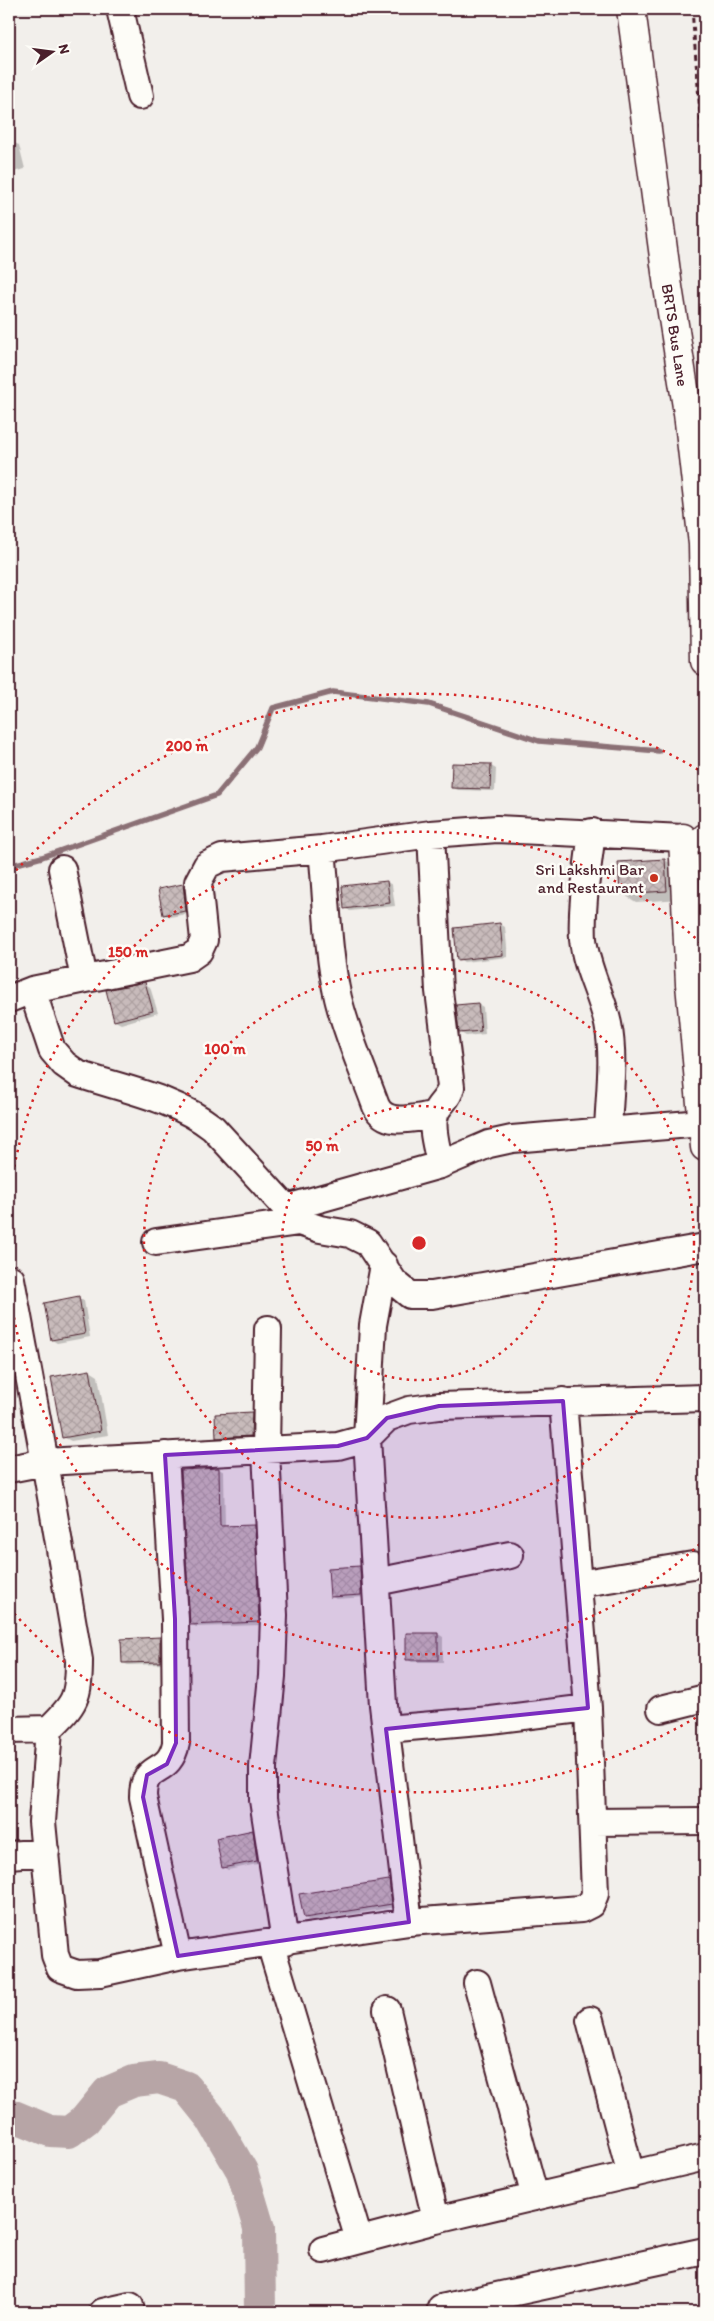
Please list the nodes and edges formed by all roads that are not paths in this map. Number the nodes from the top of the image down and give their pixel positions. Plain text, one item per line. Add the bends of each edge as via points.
1 (120, 9) edge
2 (631, 9) edge
3 (140, 96) dead end
4 (705, 661) edge
5 (592, 832) junction
6 (430, 834) junction
7 (698, 838) edge
8 (322, 849) junction
9 (62, 869) dead end
10 (84, 980) junction
11 (20, 994) edge
12 (435, 1115) junction
13 (608, 1131) junction
14 (704, 1135) edge
15 (440, 1165) junction
16 (293, 1215) junction
17 (156, 1242) dead end
18 (705, 1247) edge
19 (384, 1265) junction
20 (11, 1279) dead end
21 (268, 1329) dead end
22 (705, 1398) edge
23 (563, 1401) junction
24 (367, 1438) junction
25 (266, 1451) junction
26 (165, 1454) junction
27 (46, 1462) junction
28 (9, 1469) edge
29 (510, 1555) dead end
30 (693, 1565) dead end
31 (376, 1582) junction
32 (578, 1584) junction
33 (705, 1698) edge
34 (588, 1708) junction
35 (660, 1709) dead end
36 (49, 1729) junction
37 (386, 1729) junction
38 (9, 1730) edge
39 (705, 1821) edge
40 (592, 1822) junction
41 (46, 1852) junction
42 (9, 1855) edge
43 (409, 1922) junction
44 (278, 1943) junction
45 (178, 1956) junction
46 (476, 1983) dead end
47 (387, 2010) dead end
48 (590, 2020) dead end
49 (705, 2157) edge
50 (631, 2175) junction
51 (535, 2198) junction
52 (436, 2220) junction
53 (359, 2240) junction
54 (323, 2250) dead end
55 (705, 2251) edge
56 (130, 2306) dead end
57 (441, 2308) dead end
58 (103, 2312) edge

1 - 3 street
2 - 4 main road, BRTS Bus Lane via 703,544
5 - 6 street via 497,829
5 - 7 street
5 - 13 street via 584,940 608,1024 611,1056
6 - 8 street
6 - 12 street via 439,991 451,1087
7 - 14 main road via 690,984
8 - 10 street via 222,858 207,865 198,882 204,940 198,951 189,958
8 - 12 street via 338,998 376,1106 391,1120
9 - 10 street
10 - 11 street
11 - 16 street via 52,1050 64,1064 78,1074 180,1107 198,1116 214,1128
12 - 15 street
13 - 14 street
13 - 15 street via 512,1139 489,1144
15 - 16 street
16 - 17 street
16 - 19 street via 320,1229 350,1234 368,1243
18 - 19 street via 418,1296 404,1292
19 - 24 street via 373,1325
20 - 27 street
21 - 25 street
22 - 23 street
23 - 24 street via 409,1410 387,1418
23 - 32 street
24 - 25 street via 338,1446
24 - 31 street
25 - 26 street
25 - 44 street via 274,1614 264,1800
26 - 27 street
26 - 45 street via 175,1618 176,1743 174,1756 167,1764 147,1775 143,1797
27 - 28 street
27 - 36 street via 79,1668 79,1683 71,1708
29 - 31 street
30 - 32 street
31 - 37 street
32 - 34 street
33 - 35 street
34 - 37 street
34 - 40 street
36 - 38 street
36 - 41 street via 42,1822
37 - 43 street
39 - 40 street
40 - 43 street via 595,1894 590,1904 581,1909
41 - 42 street
41 - 45 street via 55,1955 60,1968 77,1974 100,1973
43 - 44 street
44 - 45 street
44 - 53 street
46 - 51 street
47 - 52 street
48 - 50 street
49 - 50 street
50 - 51 street
51 - 52 street
52 - 53 street
53 - 54 street
55 - 57 street
56 - 58 street

